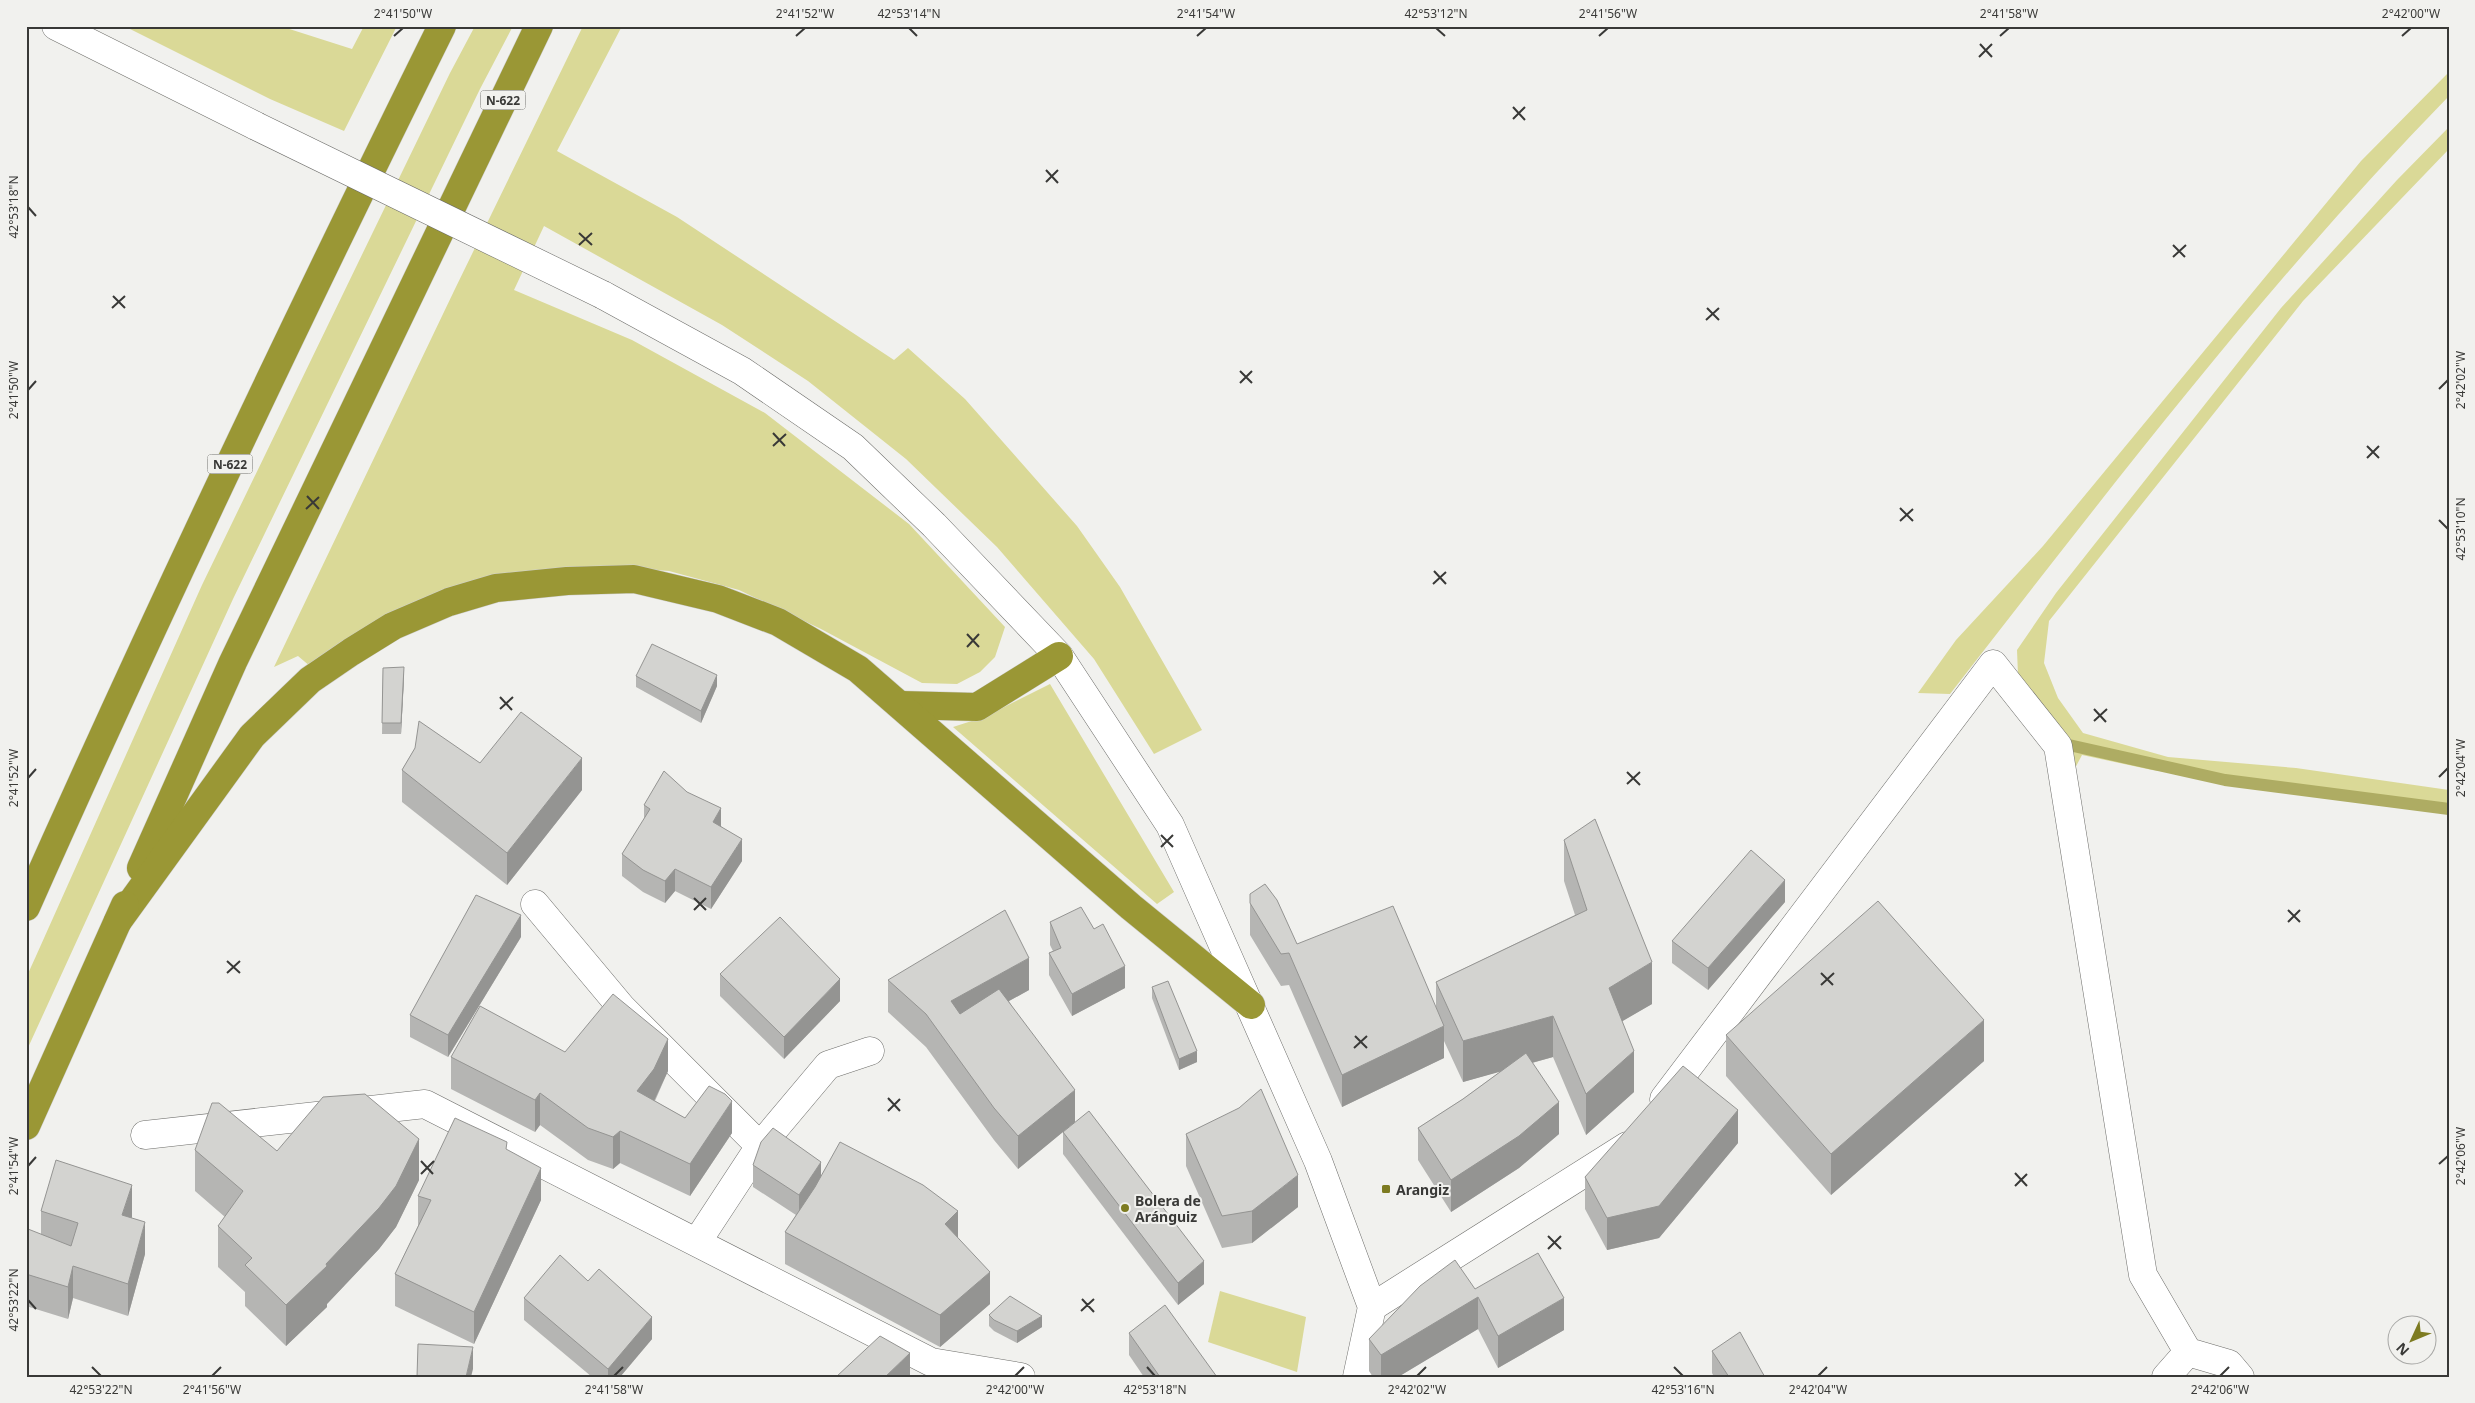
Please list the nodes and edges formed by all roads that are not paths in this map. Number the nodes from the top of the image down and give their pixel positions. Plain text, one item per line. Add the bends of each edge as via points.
1 (56, 26) edge
2 (442, 26) edge
3 (539, 26) edge
4 (1059, 656) junction
5 (901, 705) junction
6 (535, 904) dead end
7 (26, 907) edge
8 (118, 921) junction
9 (1251, 1005) junction
10 (870, 1051) dead end
11 (26, 1126) edge
12 (145, 1135) dead end
13 (760, 1146) junction
14 (697, 1242) junction
15 (1372, 1306) junction
16 (889, 1340) junction
17 (2188, 1352) junction
18 (868, 1358) edge
19 (1021, 1377) edge
20 (1357, 1377) edge
21 (2166, 1377) edge
22 (2240, 1377) edge

1 - 4 street, bridge via 603,295 742,371 853,447
2 - 7 highway, N-622 via 320,274 130,676
3 - 8 highway, N-622 via 234,662
4 - 5 highway via 977,707
4 - 9 street via 1170,825
5 - 8 highway via 858,669 786,626 718,599 634,579 496,588 449,602 393,626 310,680 252,736
5 - 9 highway via 1131,907
6 - 13 street via 622,1008
8 - 11 highway, N-622
9 - 15 street via 1318,1161
10 - 13 street via 828,1065
12 - 14 street via 425,1104
13 - 14 street
14 - 16 street
15 - 17 street via 1631,1143 1993,664 2058,746 2143,1275
15 - 20 street
16 - 18 street
16 - 19 street via 931,1362
17 - 21 street
17 - 22 street via 2229,1364

